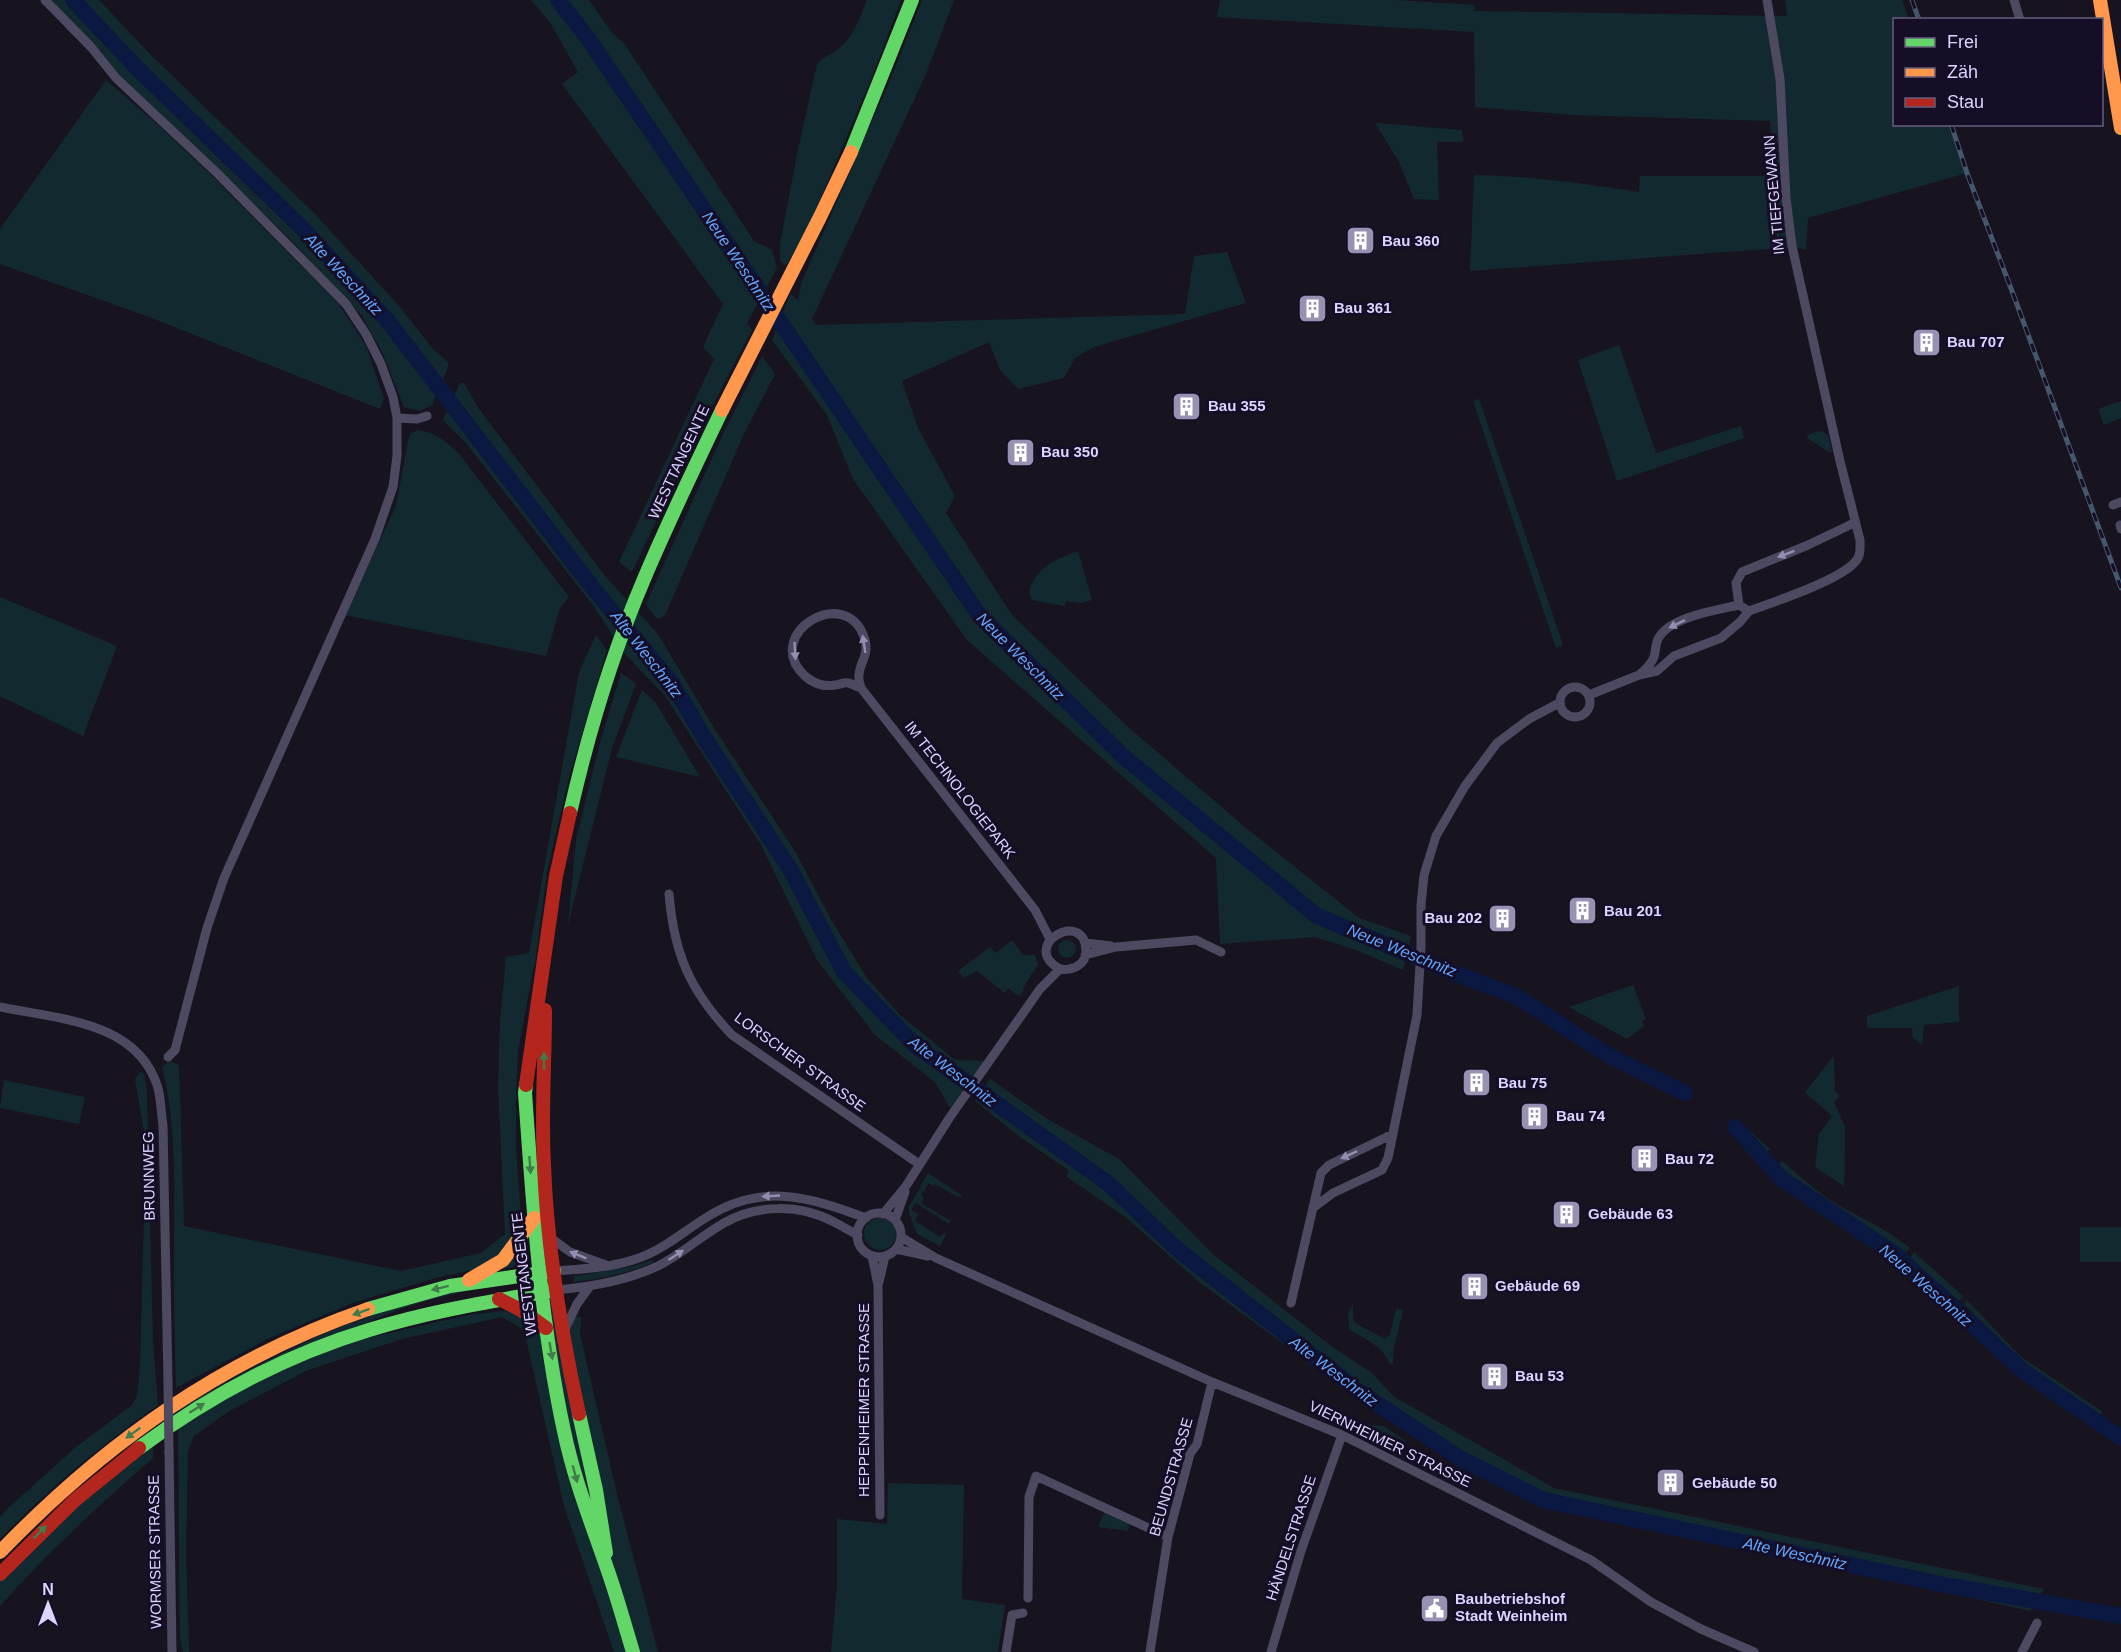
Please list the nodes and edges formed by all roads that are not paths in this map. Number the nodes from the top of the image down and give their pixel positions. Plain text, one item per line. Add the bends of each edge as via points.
1 (45, 0) edge
2 (912, 0) edge
3 (1767, 0) edge
4 (2014, 0) edge
5 (2100, 0) edge
6 (2019, 18) edge
7 (2116, 69) edge
8 (2121, 128) edge
9 (427, 416) dead end
10 (397, 418) junction
11 (1854, 524) junction
12 (1739, 605) junction
13 (1749, 611) junction
14 (1639, 675) junction
15 (861, 688) junction
16 (1589, 694) junction
17 (1559, 703) junction
18 (669, 894) dead end
19 (1035, 910) junction
20 (1059, 932) junction
21 (1050, 939) junction
22 (1085, 943) junction
23 (1116, 947) junction
24 (1221, 952) dead end
25 (1086, 955) junction
26 (1050, 962) junction
27 (545, 963) junction
28 (1060, 969) junction
29 (1040, 989) junction
30 (0, 1007) edge
31 (168, 1057) dead end
32 (1393, 1134) junction
33 (919, 1164) junction
34 (906, 1186) junction
35 (1313, 1208) junction
36 (884, 1214) junction
37 (534, 1218) junction
38 (866, 1218) junction
39 (895, 1220) junction
40 (858, 1235) junction
41 (551, 1238) junction
42 (901, 1238) junction
43 (896, 1249) junction
44 (872, 1256) junction
45 (885, 1256) junction
46 (936, 1258) junction
47 (608, 1266) junction
48 (554, 1272) junction
49 (539, 1273) junction
50 (464, 1282) junction
51 (878, 1285) junction
52 (590, 1286) junction
53 (556, 1290) junction
54 (542, 1293) junction
55 (499, 1299) junction
56 (1291, 1303) dead end
57 (546, 1328) junction
58 (563, 1334) junction
59 (1212, 1382) junction
60 (1342, 1435) junction
61 (169, 1452) joint
62 (880, 1515) dead end
63 (1168, 1537) junction
64 (0, 1552) edge
65 (0, 1574) edge
66 (609, 1574) junction
67 (1028, 1598) dead end
68 (1023, 1612) dead end
69 (2037, 1623) dead end
70 (172, 1652) edge
71 (633, 1652) edge
72 (1006, 1652) edge
73 (1150, 1652) edge
74 (1271, 1652) edge
75 (1754, 1652) edge
76 (2022, 1652) edge

1 - 10 street via 116,78 217,173 345,304 381,364
2 - 27 main road, WESTTANGENTE via 848,158 689,478 644,581 609,674 578,780 562,842
3 - 11 street, IM TIEFGEWANN via 1780,79 1792,246
4 - 6 street
5 - 7 main road
7 - 8 main road
9 - 10 street
10 - 31 street via 393,487 375,539 224,878 175,1050
11 -> 12 street via 1742,572 1736,583
11 - 13 street, IM TIEFGEWANN via 1861,552 1856,562 1833,577
12 - 13 street
12 -> 14 street via 1683,620 1666,629 1649,666
13 - 14 street via 1721,638 1674,656 1657,671
14 - 16 street
15 -> 15 street via 859,675 866,648 862,633 844,616 815,616 800,629 794,643 801,671 818,684 848,683
15 - 19 street, IM TECHNOLOGIEPARK
16 - 17 street via 1574,686 1564,690
16 - 17 street via 1590,706 1580,717 1566,714
17 - 32 street via 1497,743 1465,786 1436,836 1424,875 1417,1015
18 - 33 street, LORSCHER STRASSE via 681,961 710,1012 732,1035
19 - 20 street, IM TECHNOLOGIEPARK
19 - 21 street, IM TECHNOLOGIEPARK
20 - 21 street
20 - 22 street via 1077,933
21 - 26 street
22 - 23 street
22 - 25 street
23 - 24 street via 1196,940
23 - 25 street
25 - 28 street via 1073,969
26 - 28 street
26 - 29 street
27 -> 37 main road, WESTTANGENTE via 525,1093
41 -> 27 main road, WESTTANGENTE via 543,1119
28 - 29 street
29 - 33 street
30 - 61 street, BRUNNWEG, bridge via 90,1025 117,1036 137,1050 155,1080 163,1125
32 - 35 street via 1382,1170 1333,1193
32 -> 35 street via 1326,1167
33 - 34 street
34 - 36 street
34 - 39 street
35 - 56 street
36 - 38 street
36 - 39 street
37 - 49 main road, WESTTANGENTE
37 - 50 main road via 504,1260
38 - 40 street
38 -> 47 street via 811,1199 775,1195 754,1198 715,1212 654,1252
39 - 42 street
40 - 44 street via 862,1248
52 -> 40 street via 658,1266 724,1223 766,1209 810,1212
47 -> 41 street via 570,1252
41 - 48 main road, WESTTANGENTE
42 - 43 street
42 - 46 street, VIERNHEIMER STRASSE
43 - 45 street
43 - 46 street, VIERNHEIMER STRASSE
44 - 45 street
44 - 51 street, HEPPENHEIMER STRASSE
45 - 51 street, HEPPENHEIMER STRASSE
46 - 59 street, VIERNHEIMER STRASSE
47 - 48 street
48 - 49 main road
48 - 53 main road, WESTTANGENTE
49 - 50 main road
49 - 54 main road, WESTTANGENTE
50 -> 64 main road via 315,1329 194,1392 150,1420 76,1478
51 - 62 street, HEPPENHEIMER STRASSE
52 - 53 street
52 - 58 street
53 - 54 main road
53 - 58 main road, WESTTANGENTE
54 - 55 main road
54 - 57 main road, WESTTANGENTE
55 - 57 main road
65 -> 55 main road via 60,1512 118,1463 238,1385 344,1338
57 -> 66 main road, WESTTANGENTE via 564,1432 592,1533
58 - 66 main road, WESTTANGENTE
59 - 60 street, VIERNHEIMER STRASSE
59 - 63 street, BEUNDSTRASSE
60 - 74 street, HÄNDELSTRASSE
60 - 75 street, VIERNHEIMER STRASSE via 1591,1560 1651,1602
61 - 70 street, WORMSER STRASSE
63 - 67 street via 1036,1476 1029,1497
63 - 73 street, BEUNDSTRASSE
66 - 71 main road, WESTTANGENTE
68 - 72 street via 1012,1615
69 - 76 street

